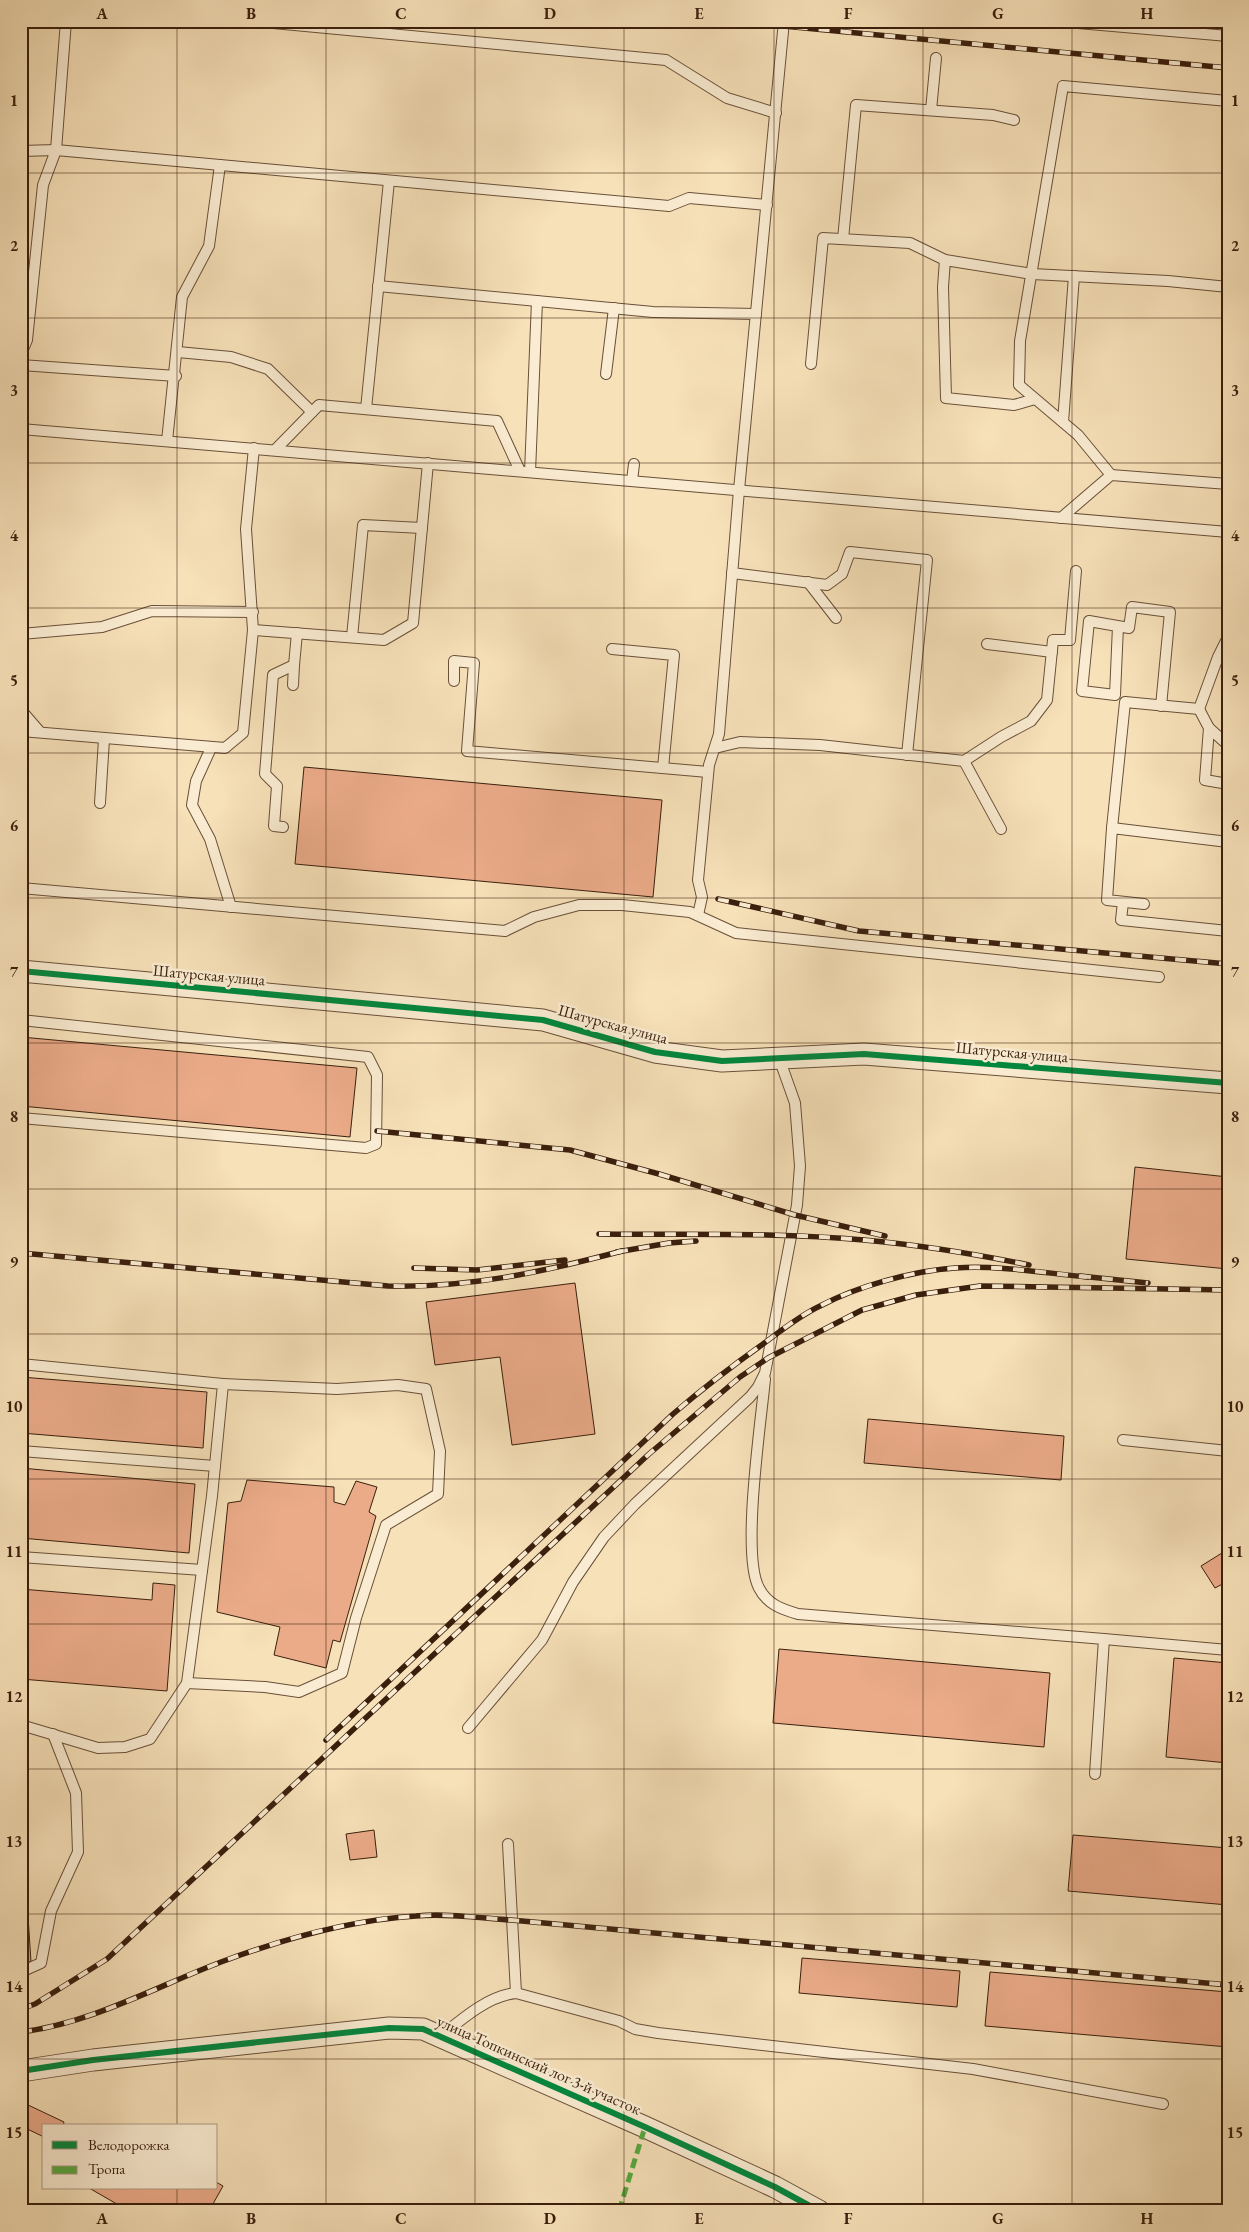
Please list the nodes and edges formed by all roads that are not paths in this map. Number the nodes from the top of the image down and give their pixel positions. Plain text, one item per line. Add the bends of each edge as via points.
1 (66, 21) edge
2 (252, 21) edge
3 (784, 21) edge
4 (1055, 21) edge
5 (1228, 36) edge
6 (936, 58) dead end
7 (1228, 101) edge
8 (931, 110) junction
9 (776, 113) junction
10 (1014, 120) dead end
11 (56, 150) junction
12 (21, 151) edge
13 (220, 165) junction
14 (389, 180) junction
15 (767, 205) junction
16 (843, 239) junction
17 (945, 260) junction
18 (1032, 274) junction
19 (1074, 276) junction
20 (378, 286) junction
21 (1228, 287) edge
22 (537, 301) junction
23 (614, 308) junction
24 (756, 314) junction
25 (178, 352) junction
26 (21, 354) edge
27 (810, 364) dead end
28 (21, 365) edge
29 (606, 374) dead end
30 (176, 376) junction
31 (1035, 399) junction
32 (366, 409) junction
33 (312, 412) junction
34 (1063, 422) junction
35 (21, 429) edge
36 (167, 441) junction
37 (254, 448) junction
38 (274, 450) junction
39 (428, 463) junction
40 (634, 464) dead end
41 (525, 472) junction
42 (1112, 475) junction
43 (632, 481) junction
44 (1228, 484) edge
45 (739, 490) junction
46 (1061, 518) junction
47 (422, 528) junction
48 (1228, 532) edge
49 (1076, 571) dead end
50 (732, 573) junction
51 (808, 582) junction
52 (253, 612) junction
53 (836, 618) dead end
54 (1118, 626) dead end
55 (253, 630) junction
56 (297, 633) junction
57 (21, 634) edge
58 (352, 637) junction
59 (1228, 637) edge
60 (987, 644) dead end
61 (612, 649) dead end
62 (1052, 652) junction
63 (294, 665) junction
64 (454, 681) dead end
65 (293, 684) dead end
66 (1115, 695) junction
67 (1124, 702) junction
68 (1161, 706) junction
69 (1199, 709) junction
70 (21, 710) edge
71 (1209, 728) junction
72 (21, 731) edge
73 (40, 732) junction
74 (104, 738) junction
75 (1228, 745) edge
76 (211, 748) junction
77 (715, 748) junction
78 (907, 755) junction
79 (964, 762) junction
80 (663, 768) junction
81 (708, 772) junction
82 (1228, 784) edge
83 (100, 803) dead end
84 (283, 827) dead end
85 (1002, 828) dead end
86 (1112, 828) junction
87 (1228, 842) edge
88 (21, 888) edge
89 (1123, 902) junction
90 (1144, 904) dead end
91 (231, 907) junction
92 (698, 915) junction
93 (1228, 931) edge
94 (21, 971) edge
95 (1159, 977) dead end
96 (21, 1020) edge
97 (779, 1058) junction
98 (1228, 1083) edge
99 (21, 1118) edge
100 (21, 1364) edge
101 (765, 1373) junction
102 (223, 1384) junction
103 (1122, 1440) dead end
104 (21, 1451) edge
105 (1228, 1451) edge
106 (215, 1466) junction
107 (21, 1557) edge
108 (202, 1570) junction
109 (1104, 1639) junction
110 (1228, 1650) edge
111 (187, 1683) junction
112 (21, 1725) edge
113 (468, 1728) dead end
114 (53, 1734) junction
115 (1095, 1774) dead end
116 (508, 1844) dead end
117 (21, 1972) edge
118 (516, 1993) junction
119 (441, 2036) junction
120 (21, 2071) edge
121 (1163, 2104) dead end
122 (819, 2211) edge

1 - 11 lane
2 - 9 lane via 666,60 727,98
3 - 9 lane
4 - 5 lane
6 - 8 lane
7 - 18 lane via 1063,86
8 - 10 lane
8 - 16 lane via 856,105
9 - 15 lane
11 - 12 lane
11 - 13 lane
11 - 26 lane via 43,185 27,340
13 - 14 lane
13 - 25 lane via 209,246 182,297
14 - 15 lane via 669,206 689,198
14 - 20 lane
15 - 24 lane
16 - 17 lane via 910,242
16 - 27 lane via 823,238
17 - 18 lane
17 - 31 lane via 946,398 1014,406
18 - 19 lane
18 - 31 lane via 1020,340 1019,385
19 - 21 lane
19 - 34 lane
20 - 22 lane
20 - 32 lane
22 - 23 lane
22 - 41 lane
23 - 24 lane
23 - 29 lane
24 - 45 lane
25 - 30 lane
25 - 33 lane via 231,357 268,369
28 - 30 lane
30 - 36 lane
31 - 34 lane
32 - 33 lane via 319,405
32 - 41 lane via 497,421
33 - 38 lane
34 - 42 lane
35 - 36 lane
36 - 37 lane
37 - 38 lane
37 - 52 lane via 246,529
38 - 39 lane
39 - 41 lane
39 - 47 lane
40 - 43 lane
41 - 43 lane
42 - 44 lane
42 - 46 lane
43 - 45 lane
45 - 46 lane
45 - 50 lane
46 - 48 lane
47 - 58 lane via 413,624 384,640
47 - 58 lane via 363,525
49 - 62 lane via 1070,640 1053,640
50 - 51 lane
50 - 77 lane via 719,734
51 - 53 lane
51 - 78 lane via 827,585 842,574 850,552 927,560
52 - 55 lane
52 - 57 lane via 152,611 102,627
54 - 66 lane
55 - 56 lane
55 - 76 lane via 243,734 225,748
56 - 58 lane
56 - 63 lane
59 - 69 lane
60 - 62 lane
61 - 80 lane via 674,655
62 - 79 lane via 1047,700 1031,721
63 - 65 lane
63 - 84 lane via 273,675 265,774 277,786 274,826
64 - 80 lane via 454,661 474,662 467,751
66 - 67 lane
66 - 68 lane via 1082,690 1089,622 1130,628 1132,608 1170,612
67 - 68 lane
67 - 86 lane
68 - 69 lane
69 - 71 lane
70 - 73 lane
71 - 75 lane
71 - 82 lane via 1205,780
72 - 73 lane
73 - 74 lane
74 - 76 lane
74 - 83 lane
76 - 91 lane via 196,781 192,805 210,839
77 - 78 lane via 740,742 820,745
77 - 81 lane
78 - 79 lane
79 - 85 lane
80 - 81 lane
81 - 92 lane via 698,880 702,897
86 - 87 lane
86 - 89 lane via 1107,900
88 - 91 lane
89 - 90 lane
89 - 93 lane via 1121,920
91 - 92 lane via 505,931 534,917 579,905 622,905
92 - 95 lane via 736,933
94 - 97 street, Шатурская улица via 542,1020 655,1052 722,1061
96 - 99 lane via 368,1057 377,1075 376,1144 366,1148
97 - 98 street, Шатурская улица via 864,1054
97 - 101 lane via 795,1103 800,1166 797,1205
100 - 102 lane
101 - 109 lane via 752,1556 756,1581 768,1602 798,1614
101 - 113 lane via 750,1397 635,1504 604,1538 573,1582 542,1640
102 - 106 lane
102 - 111 lane via 337,1389 398,1385 426,1389 440,1451 438,1494 386,1526 342,1673 299,1692
103 - 105 lane
104 - 106 lane
106 - 108 lane
107 - 108 lane
108 - 111 lane
109 - 110 lane
109 - 115 lane
111 - 114 lane via 150,1739 125,1747 98,1748
112 - 114 lane
114 - 117 lane via 76,1794 78,1852 51,1911 41,1962
116 - 118 lane
118 - 119 lane via 495,1999
118 - 121 lane via 643,2030 973,2069
119 - 120 street, улица Топкинский лог 3-й участок via 423,2029 390,2028 93,2060
119 - 122 street, улица Топкинский лог 3-й участок via 775,2186

